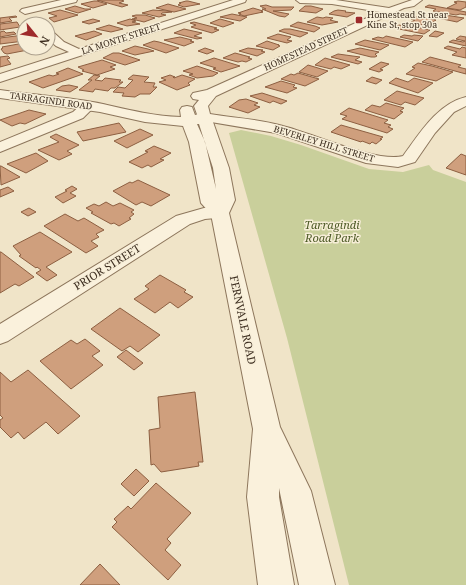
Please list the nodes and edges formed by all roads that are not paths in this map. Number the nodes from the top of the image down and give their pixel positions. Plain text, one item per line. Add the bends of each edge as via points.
1 (73, 0) edge
2 (242, 0) edge
3 (300, 0) edge
4 (418, 0) edge
5 (327, 1) edge
6 (404, 3) edge
7 (391, 10) junction
8 (30, 16) edge
9 (56, 40) edge
10 (79, 53) junction
11 (0, 78) edge
12 (0, 94) edge
13 (466, 101) edge
14 (95, 107) junction
15 (193, 116) junction
16 (0, 147) edge
17 (220, 213) junction
18 (0, 335) edge
19 (266, 428) junction
20 (276, 585) edge
21 (317, 585) edge

1 - 8 street via 23,8
2 - 10 street, LA MONTE STREET
3 - 5 street
4 - 6 street, HOMESTEAD STREET via 411,4
5 - 7 street
6 - 7 street, HOMESTEAD STREET
7 - 15 street, HOMESTEAD STREET via 211,93
9 - 10 street
10 - 11 street, LA MONTE STREET
12 - 14 street, TARRAGINDI ROAD
13 - 15 street, BEVERLEY HILL STREET via 449,109 409,159 398,162 366,158 273,128
14 - 15 street, TARRAGINDI ROAD via 113,112
14 - 16 street
15 - 17 street, FERNVALE ROAD via 222,174 226,200
17 - 18 street, PRIOR STREET via 198,215 183,220
17 - 19 street, FERNVALE ROAD
19 - 20 street, FERNVALE ROAD via 263,497
19 - 21 street, FERNVALE ROAD via 296,491

